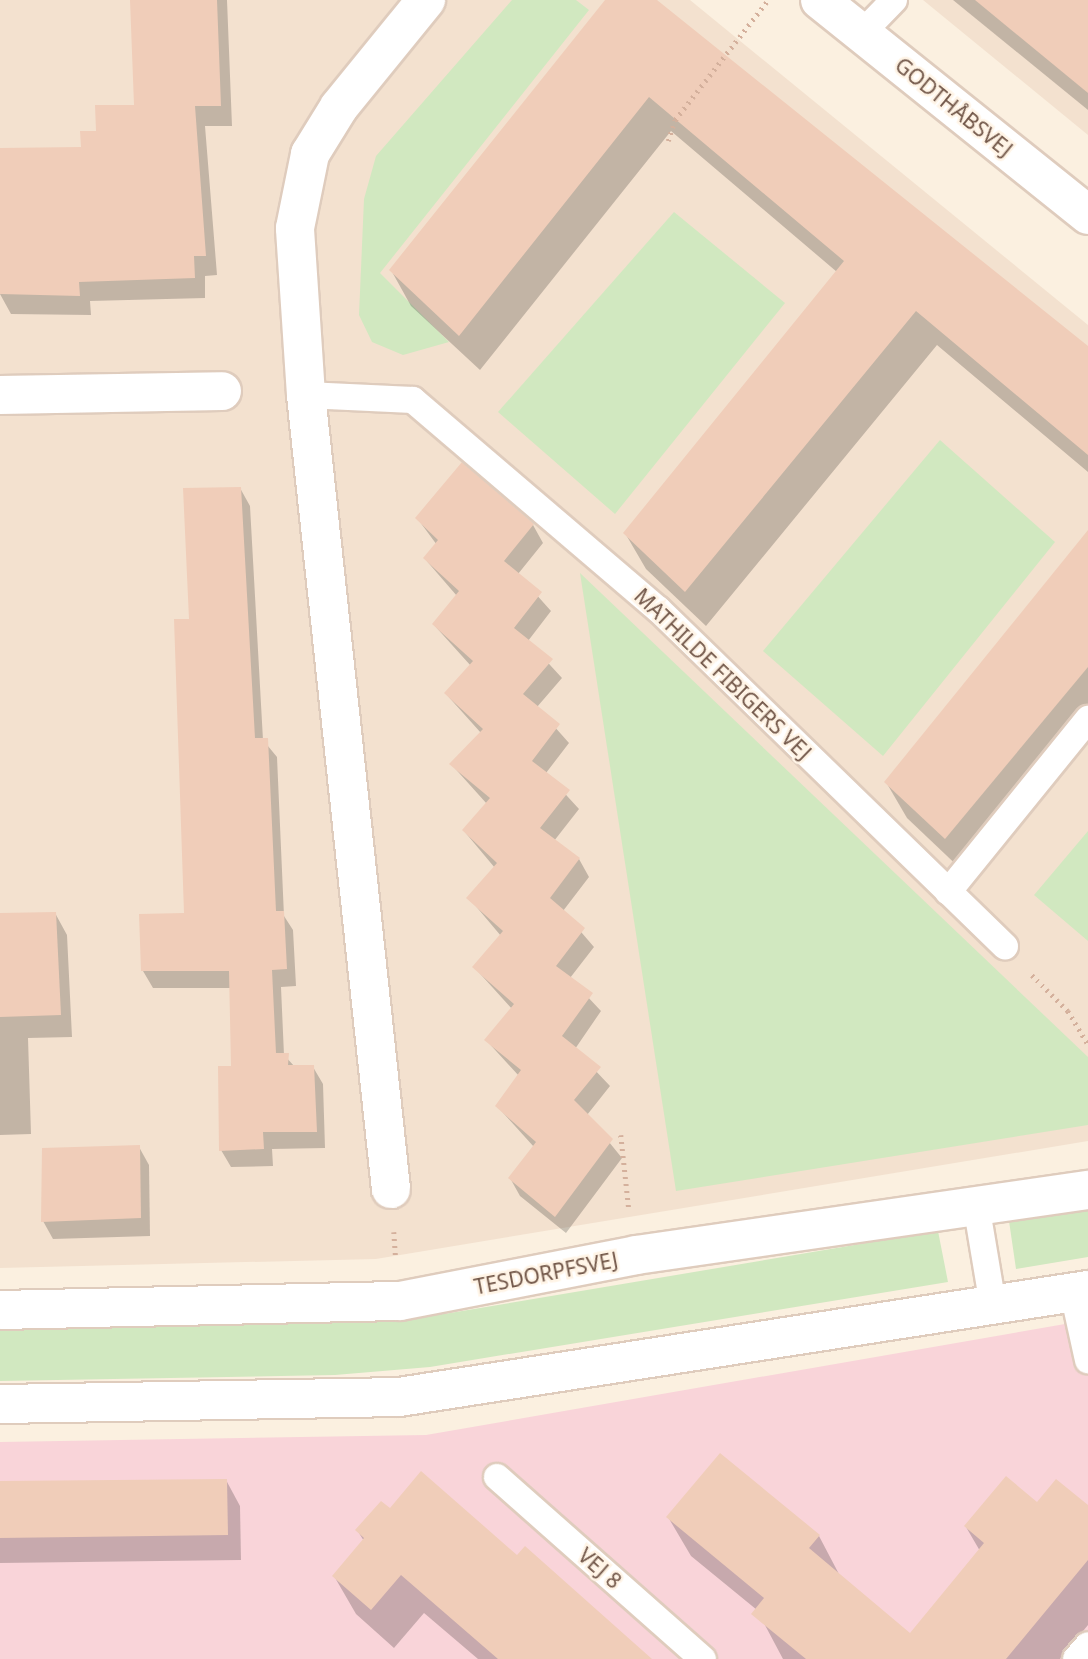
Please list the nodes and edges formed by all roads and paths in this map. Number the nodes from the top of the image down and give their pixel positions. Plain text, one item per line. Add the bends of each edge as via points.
1 (426, 0) edge
2 (768, 0) edge
3 (820, 0) edge
4 (894, 0) edge
5 (862, 33) junction
6 (668, 141) dead end
7 (1088, 215) edge
8 (222, 391) dead end
9 (0, 395) edge
10 (306, 395) junction
11 (1088, 719) edge
12 (948, 892) junction
13 (1005, 947) joint
14 (1088, 1044) edge
15 (621, 1135) dead end
16 (391, 1189) joint
17 (1088, 1190) edge
18 (626, 1194) dead end
19 (977, 1210) junction
20 (1081, 1291) edge
21 (400, 1301) junction
22 (993, 1306) junction
23 (0, 1310) edge
24 (1088, 1360) edge
25 (0, 1404) edge
26 (497, 1477) dead end
27 (1088, 1646) edge
28 (703, 1659) edge
29 (1076, 1659) edge

1 - 10 street via 338,107 310,154 295,228
2 - 6 path via 675,120
3 - 5 street, GODTHÅBSVEJ
4 - 5 lane
5 - 7 street, GODTHÅBSVEJ
8 - 9 street
10 - 12 lane, MATHILDE FIBIGERS VEJ via 413,400 658,609
10 - 16 street
11 - 12 lane
12 - 13 lane, MATHILDE FIBIGERS VEJ
13 - 14 path via 1068,1011
15 - 18 path
16 - 21 path
17 - 19 street, TESDORPFSVEJ
19 - 21 street, TESDORPFSVEJ via 636,1255
19 - 22 lane
20 - 22 street
20 - 24 lane
21 - 23 street, TESDORPFSVEJ
22 - 25 street via 399,1397
26 - 28 lane, VEJ 8
27 - 29 lane

